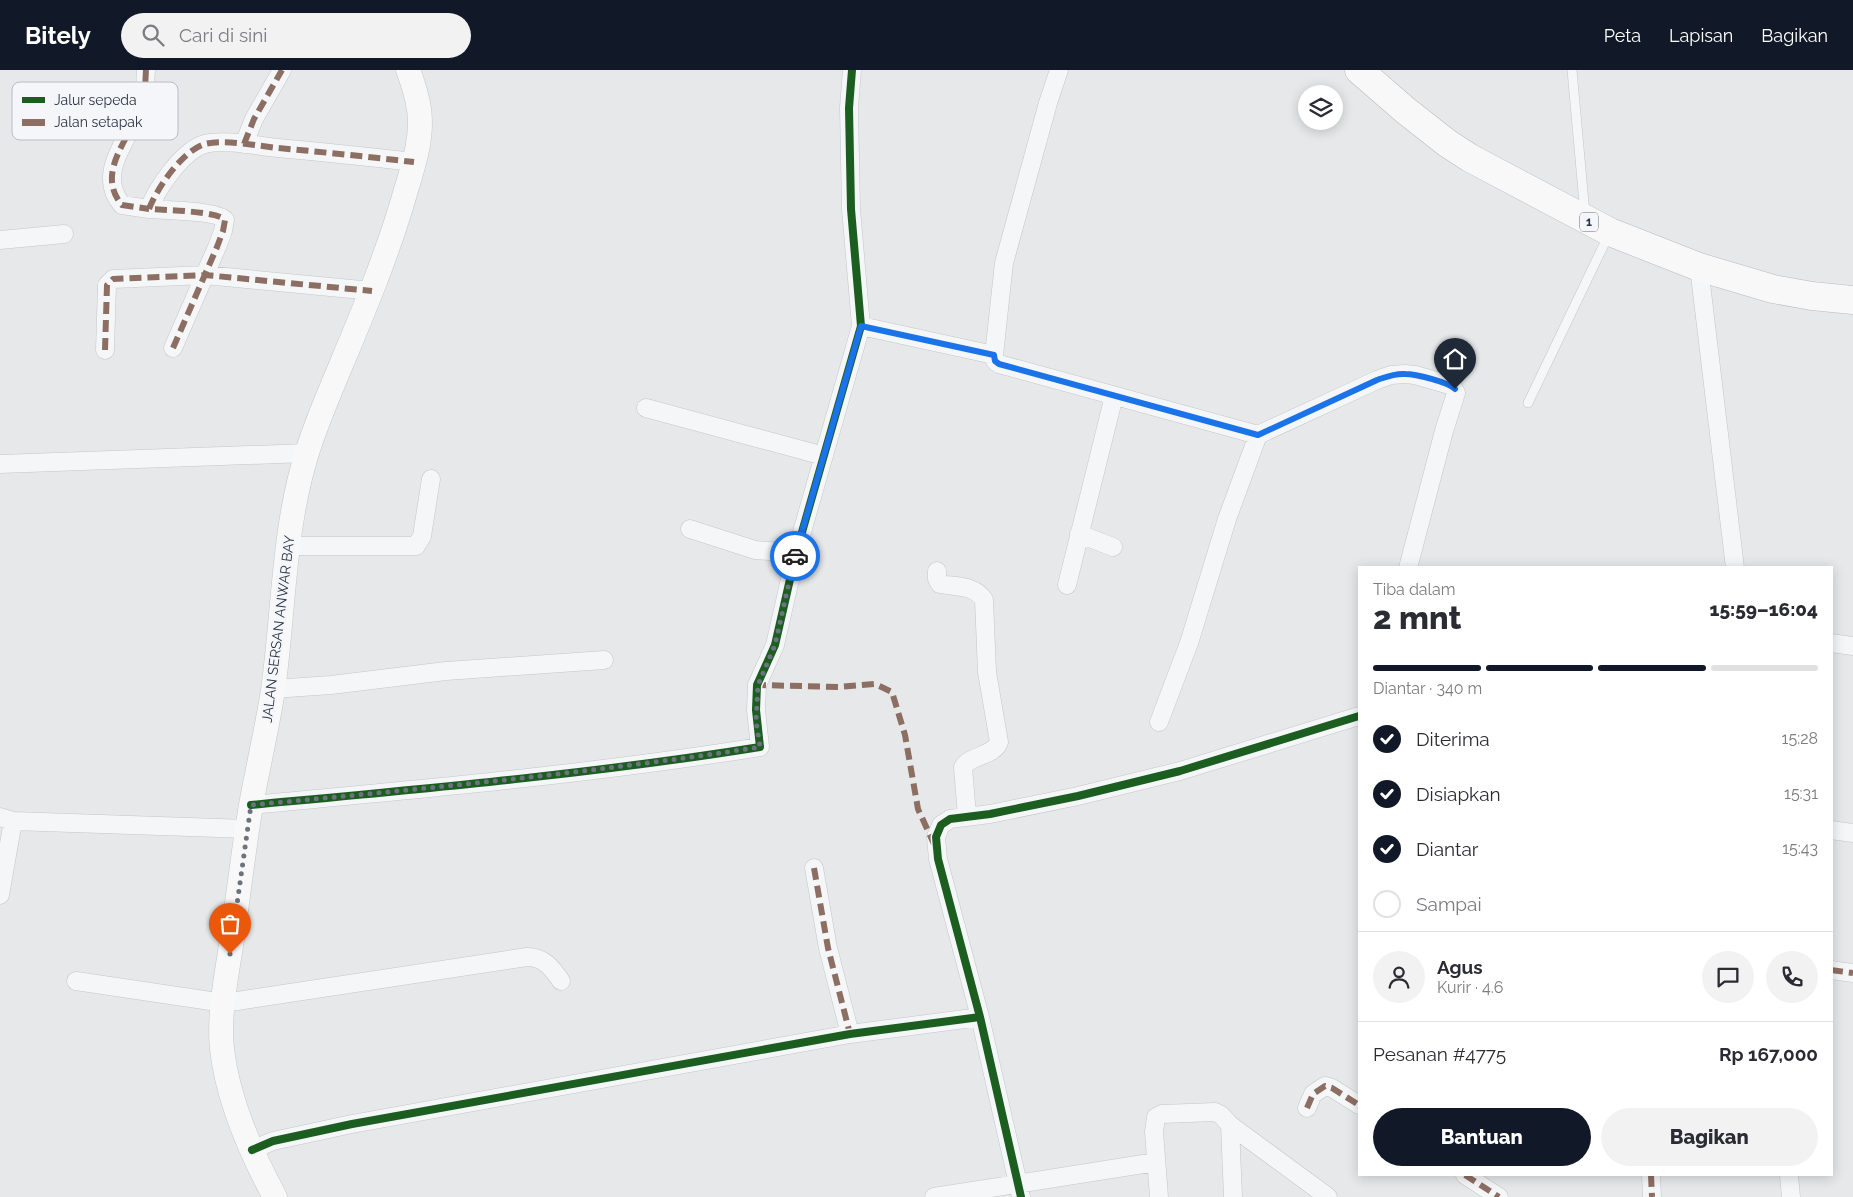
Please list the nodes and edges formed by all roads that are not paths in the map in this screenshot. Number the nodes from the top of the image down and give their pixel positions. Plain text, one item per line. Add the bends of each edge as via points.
1 (282, 70) edge
2 (408, 70) edge
3 (852, 70) edge
4 (1059, 70) edge
5 (1359, 70) edge
6 (1572, 70) edge
7 (125, 140) edge
8 (244, 144) junction
9 (414, 162) junction
10 (149, 209) junction
11 (1585, 220) junction
12 (1610, 232) junction
13 (64, 234) dead end
14 (0, 240) edge
15 (1699, 267) junction
16 (205, 276) junction
17 (372, 291) junction
18 (1853, 300) edge
19 (861, 326) junction
20 (174, 348) dead end
21 (105, 350) dead end
22 (994, 355) junction
23 (1114, 396) junction
24 (1528, 403) dead end
25 (646, 408) dead end
26 (1258, 435) junction
27 (307, 453) junction
28 (824, 456) junction
29 (0, 464) edge
30 (431, 479) dead end
31 (690, 529) dead end
32 (1080, 534) junction
33 (288, 546) junction
34 (1113, 548) dead end
35 (796, 553) junction
36 (1409, 566) edge
37 (1735, 566) edge
38 (937, 571) dead end
39 (1067, 585) dead end
40 (1833, 643) edge
41 (1853, 646) edge
42 (604, 660) dead end
43 (273, 689) junction
44 (1358, 716) edge
45 (1159, 722) dead end
46 (251, 805) junction
47 (967, 816) junction
48 (7, 819) edge
49 (248, 829) junction
50 (1833, 830) edge
51 (1853, 833) edge
52 (814, 868) dead end
53 (0, 895) edge
54 (1833, 970) edge
55 (1853, 973) edge
56 (76, 981) dead end
57 (561, 981) dead end
58 (224, 1002) junction
59 (980, 1017) junction
60 (850, 1034) junction
61 (1358, 1104) edge
62 (1307, 1108) dead end
63 (1230, 1125) junction
64 (252, 1150) junction
65 (1156, 1162) junction
66 (1466, 1176) edge
67 (1651, 1176) edge
68 (1789, 1176) edge
69 (1019, 1190) edge
70 (275, 1197) edge
71 (934, 1197) edge
72 (1159, 1197) edge
73 (1233, 1197) edge
74 (1328, 1197) edge
75 (1498, 1197) edge
76 (1652, 1197) edge
77 (1791, 1197) edge

1 - 8 street via 254,119
2 - 9 main road, JALAN SERSAN ANWAR BAY via 420,111
3 - 19 street via 849,108 851,209
4 - 22 street via 1004,263
5 - 11 highway, 1 via 1447,143
6 - 11 lane
7 - 10 street via 114,162 112,181 115,194 122,205
8 - 9 street
8 - 10 street via 213,143 199,147 162,183
9 - 17 main road, JALAN SERSAN ANWAR BAY via 399,218
10 - 16 street via 222,216 225,220 223,231
11 - 12 highway, 1
12 - 15 highway, 1
12 - 24 lane
13 - 14 street
15 - 18 highway, 1 via 1773,289
15 - 37 street
16 - 17 street
16 - 20 street
16 - 21 street via 110,280 107,285
17 - 27 main road, JALAN SERSAN ANWAR BAY
19 - 22 street
19 - 28 street
22 - 23 street via 999,364
23 - 26 street
23 - 32 street
25 - 28 street
26 - 36 street via 1391,375 1415,375 1453,387 1456,396
26 - 45 street via 1227,519 1189,643
27 - 29 street
27 - 33 main road, JALAN SERSAN ANWAR BAY
28 - 35 street
30 - 33 street via 422,536 416,546
31 - 35 street via 755,550
32 - 34 street
32 - 39 street
33 - 43 main road, JALAN SERSAN ANWAR BAY
35 - 46 street via 775,645 758,685 756,721 760,747 485,783
38 - 47 street via 940,584 973,589 984,600 987,672 999,742 995,749 968,761 963,767
40 - 41 street
42 - 43 street via 446,671
43 - 46 main road, JALAN SERSAN ANWAR BAY
44 - 47 street via 1180,771 1078,796
46 - 49 main road, JALAN SERSAN ANWAR BAY
47 - 59 street via 941,825 936,848
48 - 49 street
48 - 53 street
49 - 58 main road, JALAN SERSAN ANWAR BAY
50 - 51 street
52 - 60 street via 828,948
54 - 55 street
56 - 58 street
57 - 58 street via 544,962 527,957
58 - 64 main road, JALAN SERSAN ANWAR BAY via 221,1036 228,1082
59 - 60 street
59 - 69 street
60 - 64 street via 352,1124 273,1141
61 - 62 street via 1324,1086 1313,1094
63 - 65 street via 1215,1112 1157,1116 1154,1120
63 - 73 street
63 - 74 street
64 - 70 main road, JALAN SERSAN ANWAR BAY
65 - 69 street
65 - 72 street
66 - 75 street
67 - 76 street
68 - 77 street
69 - 71 street

